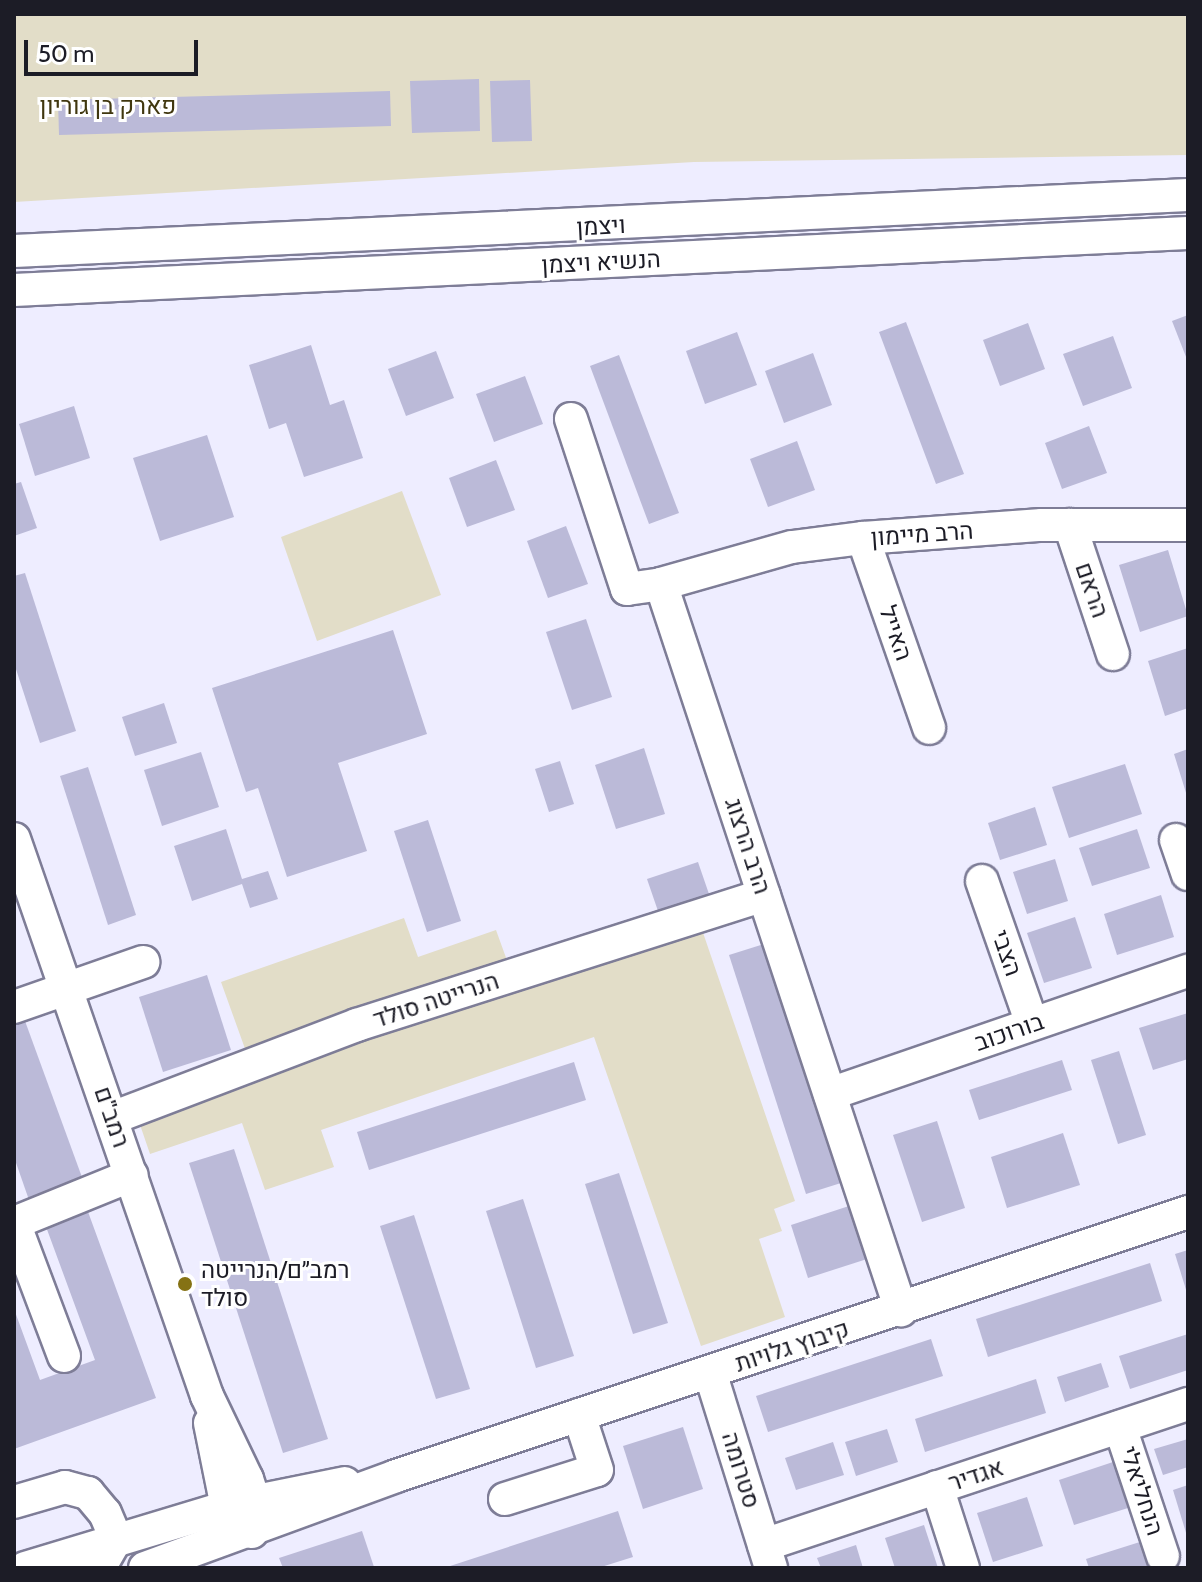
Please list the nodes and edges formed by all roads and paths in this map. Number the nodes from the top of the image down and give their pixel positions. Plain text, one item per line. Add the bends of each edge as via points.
1 (1188, 195) edge
2 (1188, 233) edge
3 (14, 251) edge
4 (14, 290) edge
5 (571, 419) dead end
6 (1070, 525) junction
7 (1188, 525) edge
8 (863, 538) junction
9 (661, 584) junction
10 (1113, 654) dead end
11 (929, 728) dead end
12 (14, 839) edge
13 (1176, 840) dead end
14 (1188, 874) edge
15 (982, 881) dead end
16 (764, 895) junction
17 (143, 962) dead end
18 (1188, 971) edge
19 (67, 989) junction
20 (14, 1007) edge
21 (1032, 1024) junction
22 (830, 1094) junction
23 (112, 1118) junction
24 (132, 1175) junction
25 (1188, 1212) edge
26 (14, 1223) edge
27 (901, 1310) junction
28 (64, 1356) dead end
29 (710, 1372) junction
30 (1188, 1404) edge
31 (579, 1415) junction
32 (1120, 1427) junction
33 (396, 1476) junction
34 (937, 1487) junction
35 (505, 1499) dead end
36 (14, 1502) edge
37 (241, 1503) junction
38 (252, 1532) junction
39 (116, 1539) junction
40 (768, 1556) edge
41 (1163, 1556) dead end
42 (25, 1568) edge
43 (99, 1568) edge
44 (145, 1568) edge
45 (963, 1568) edge

1 - 3 street, ויצמן
2 - 4 street, הנשיא ויצמן
5 - 9 street via 627,589
6 - 7 street, הרב מיימון
6 - 8 street, הרב מיימון
6 - 10 street, הראם
8 - 9 street, הרב מיימון via 792,547
8 - 11 street, האייל
9 - 16 street, הרב הרצוג
12 - 19 street, רמב"ם
13 - 14 street
15 - 21 street, הצבי
16 - 22 street, הרב הרצוג
16 - 23 street, הנרייטה סולד via 357,1025
17 - 19 street
18 - 21 street, בורוכוב
19 - 20 street
19 - 23 street, רמב"ם
21 - 22 street, בורוכוב
22 - 27 street, הרב הרצוג
23 - 24 street, רמב"ם
24 - 26 street
24 - 37 street, רמב"ם
25 - 27 street, קיבוץ גלויות
26 - 28 street
27 - 29 street, קיבוץ גלויות
29 - 31 street, קיבוץ גלויות
29 - 40 street, סטרומה
30 - 32 street, אגדיר
31 - 33 street, קיבוץ גלויות
31 - 35 street via 597,1470
32 - 34 street, אגדיר
32 - 41 street, הנחליאלי
33 - 37 street, קיבוץ גלויות
33 - 38 street, קיבוץ גלויות
34 - 40 street, אגדיר
34 - 45 street
36 - 39 street via 53,1489 77,1488 97,1503
37 - 38 street, רמב"ם
37 - 39 street, קיבוץ גלויות
38 - 44 street, קיבוץ גלויות
39 - 42 street, קיבוץ גלויות
39 - 43 street

